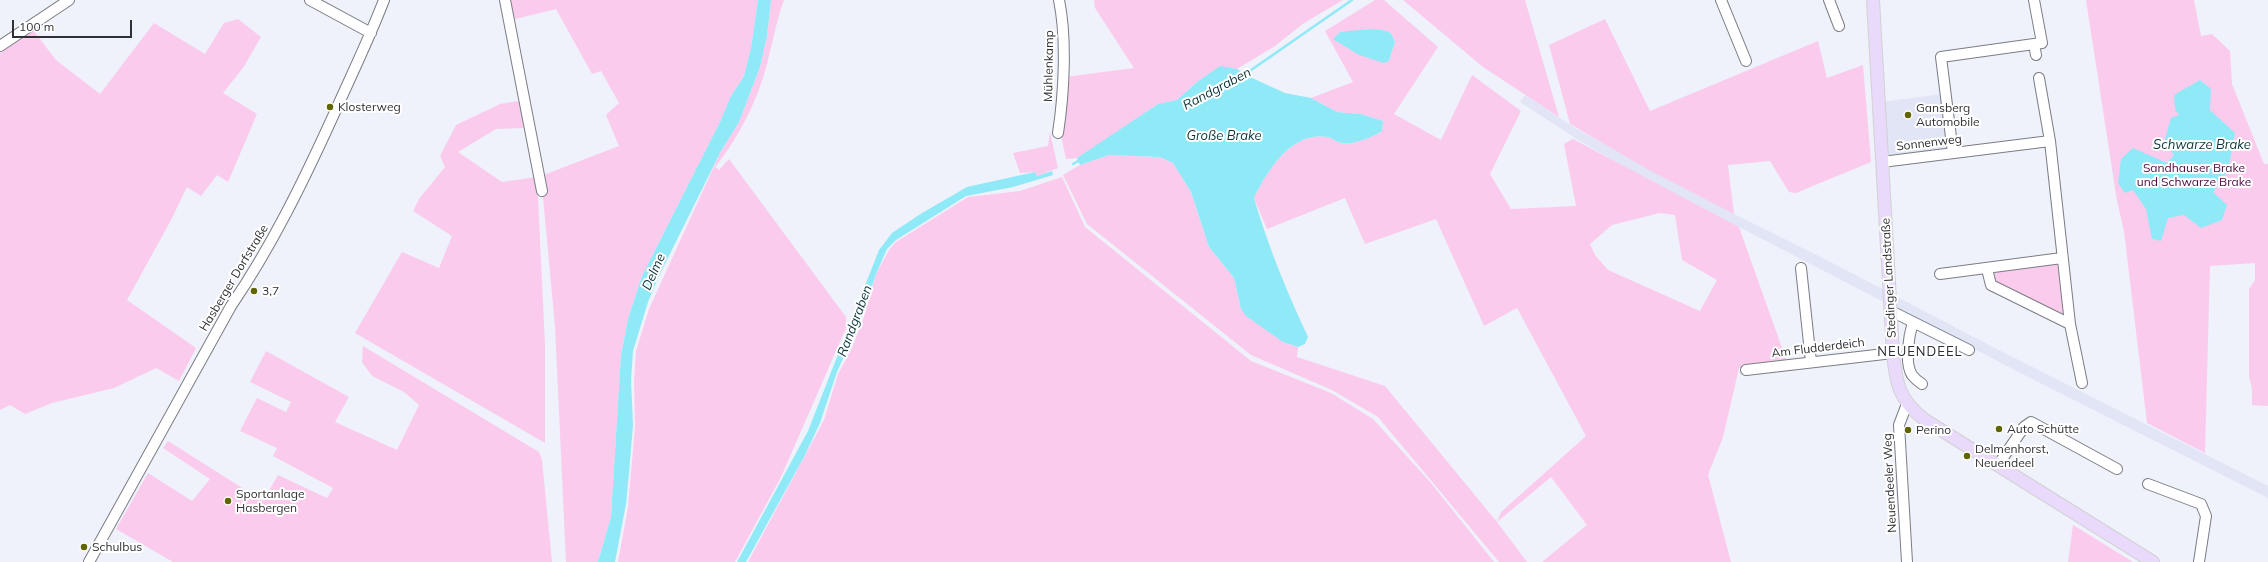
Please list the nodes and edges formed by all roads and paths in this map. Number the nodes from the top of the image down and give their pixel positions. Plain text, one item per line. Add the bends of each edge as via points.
1 (68, 0) edge
2 (310, 0) edge
3 (384, 0) edge
4 (506, 0) edge
5 (1059, 0) edge
6 (1721, 0) edge
7 (1829, 0) edge
8 (1873, 0) edge
9 (2034, 0) edge
10 (1839, 26) dead end
11 (371, 33) junction
12 (2034, 44) junction
13 (0, 46) edge
14 (2036, 55) dead end
15 (1746, 61) dead end
16 (2039, 78) dead end
17 (1058, 133) dead end
18 (2050, 140) junction
19 (1953, 153) junction
20 (1882, 162) junction
21 (542, 191) dead end
22 (2062, 258) junction
23 (1801, 268) dead end
24 (1987, 269) junction
25 (1940, 274) dead end
26 (1891, 311) junction
27 (1913, 322) junction
28 (2070, 324) junction
29 (1969, 350) dead end
30 (1893, 353) junction
31 (1811, 362) junction
32 (1746, 370) dead end
33 (2082, 383) dead end
34 (1922, 384) dead end
35 (1907, 404) junction
36 (1998, 465) junction
37 (2117, 469) dead end
38 (2148, 484) dead end
39 (89, 562) edge
40 (1907, 562) edge
41 (2153, 562) edge
42 (2199, 562) edge

1 - 13 street
2 - 11 street
3 - 11 street, Hasberger Dorfstraße
4 - 21 street
5 - 17 street, Mühlenkamp via 1063,20 1061,112
6 - 15 street
7 - 10 street
8 - 20 main road, Stedinger Landstraße
9 - 12 street via 2042,43
11 - 39 street, Hasberger Dorfstraße via 278,230 224,319
12 - 14 street
12 - 19 street via 1941,57
16 - 18 street
18 - 19 street, Sonnenweg
18 - 22 street
19 - 20 street, Sonnenweg
20 - 26 main road, Stedinger Landstraße
22 - 24 street
22 - 28 street
23 - 31 street
24 - 25 street
24 - 28 street via 1991,285
26 - 27 street
26 - 30 main road, Stedinger Landstraße
27 - 29 street
27 - 34 street via 1908,340 1909,363 1912,375
28 - 33 street
30 - 31 street, Am Fludderdeich
30 - 35 main road, Stedinger Landstraße via 1897,382
31 - 32 street, Am Fludderdeich
35 - 36 main road, Stedinger Landstraße via 1926,420
35 - 40 street, Neuendeeler Weg via 1899,425
36 - 37 street via 2024,427 2031,422
36 - 41 main road, Stedinger Landstraße
38 - 42 street via 2201,504 2206,516

